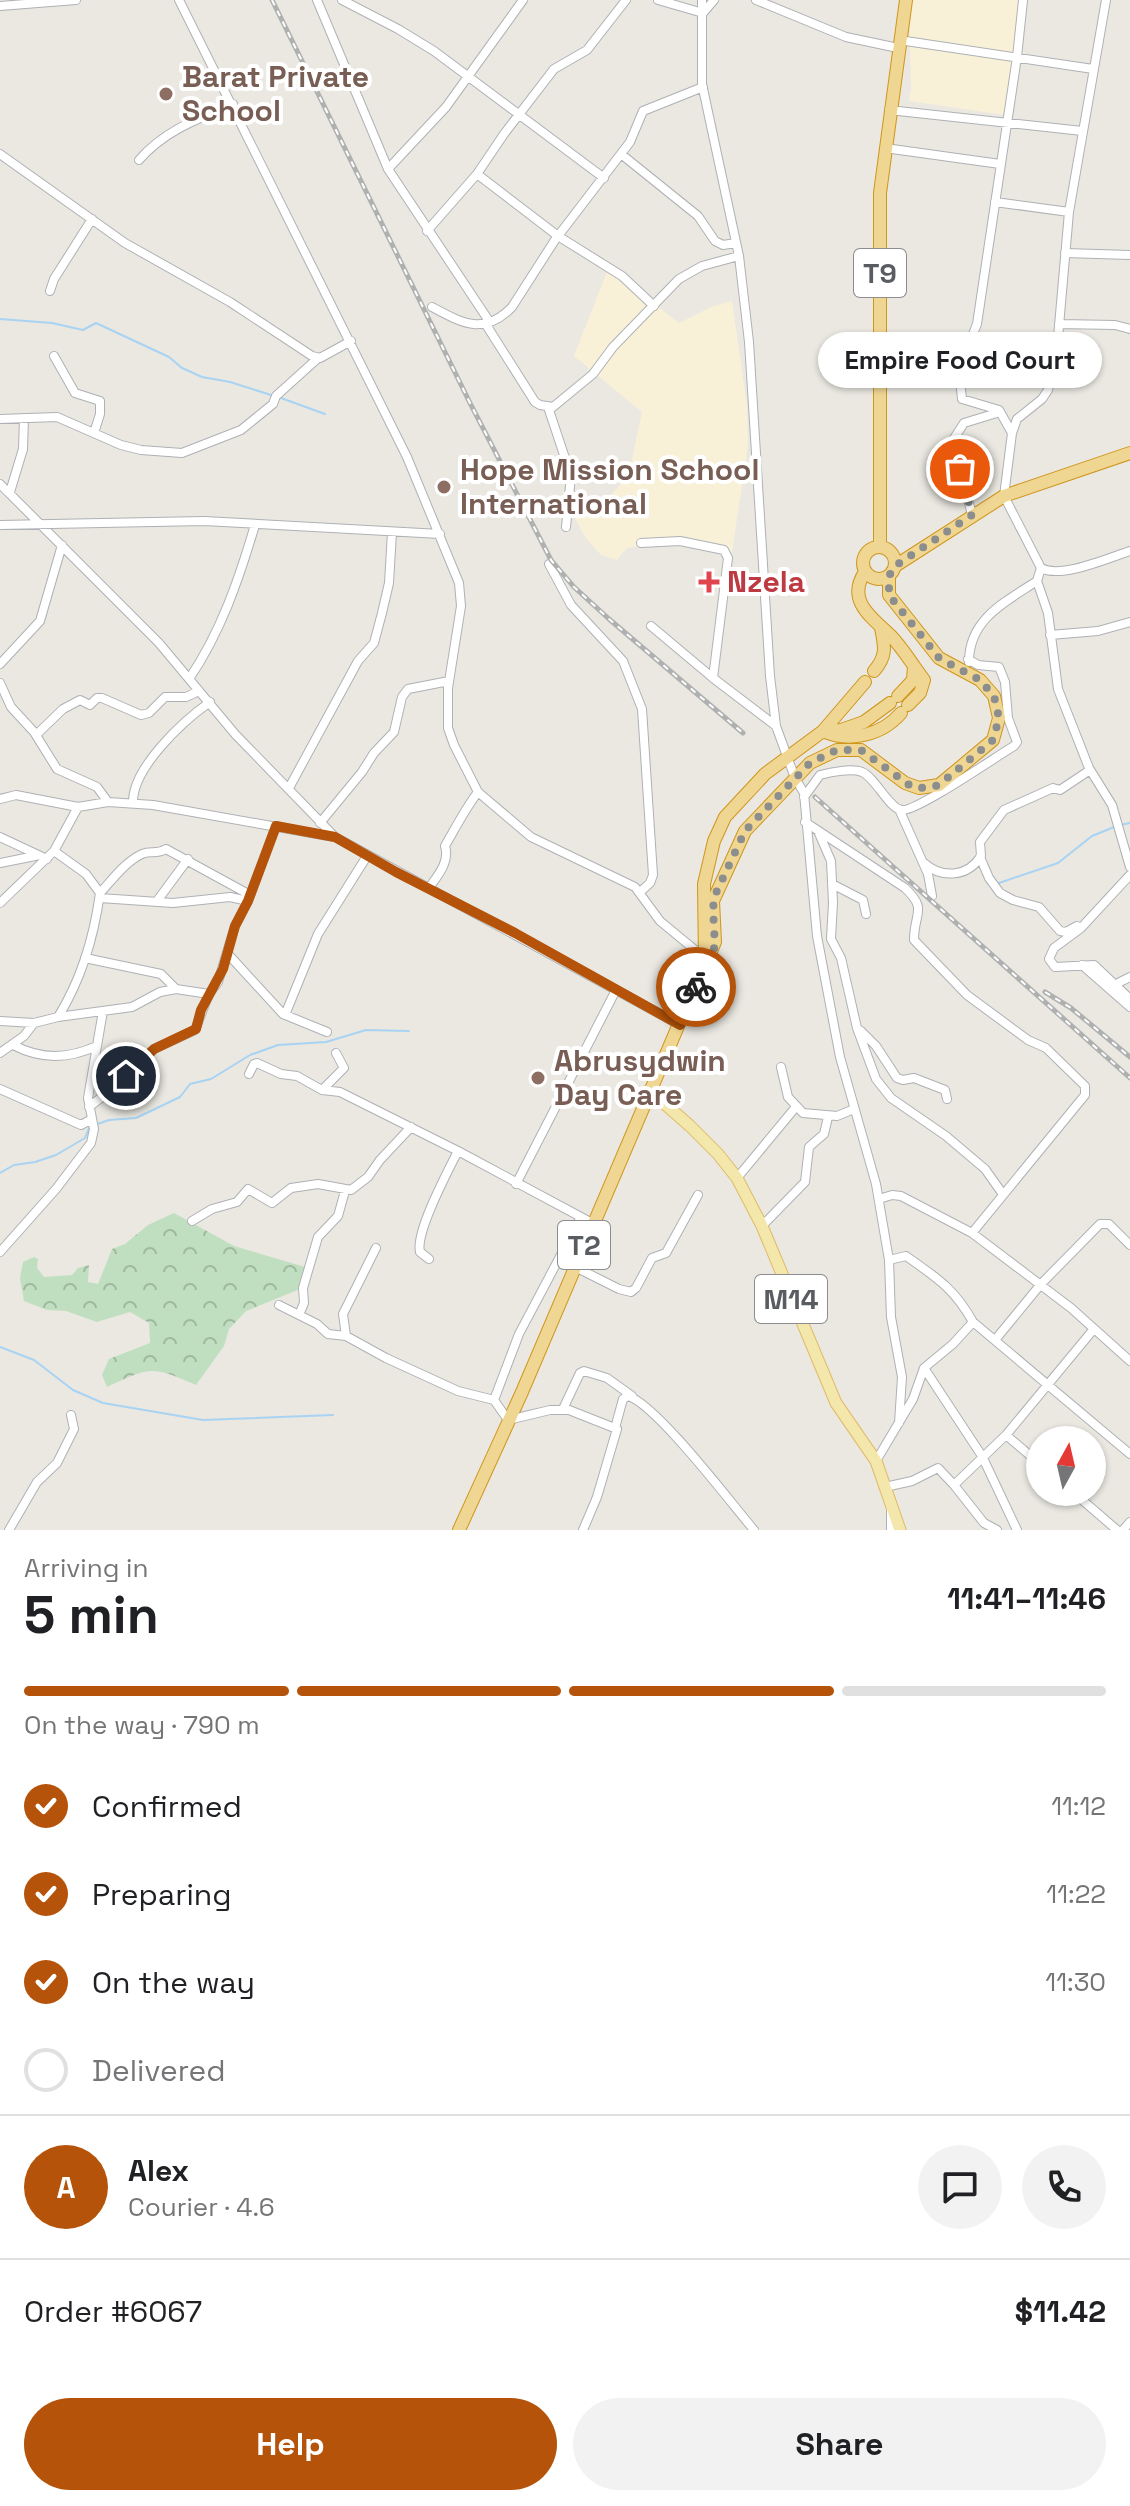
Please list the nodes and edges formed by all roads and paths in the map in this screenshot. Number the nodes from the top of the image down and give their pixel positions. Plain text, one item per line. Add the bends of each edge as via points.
1 (76, 0) edge
2 (179, 0) edge
3 (317, 0) edge
4 (342, 0) edge
5 (523, 0) edge
6 (626, 0) edge
7 (658, 0) edge
8 (702, 0) edge
9 (714, 0) edge
10 (756, 0) edge
11 (906, 0) edge
12 (1023, 0) edge
13 (1106, 0) edge
14 (0, 6) edge
15 (703, 13) junction
16 (899, 44) junction
17 (1017, 57) junction
18 (1093, 69) junction
19 (467, 76) junction
20 (703, 87) junction
21 (233, 104) junction
22 (889, 110) junction
23 (520, 115) junction
24 (1007, 121) junction
25 (1082, 131) junction
26 (884, 148) junction
27 (0, 154) edge
28 (621, 154) junction
29 (139, 160) dead end
30 (1000, 164) junction
31 (388, 169) junction
32 (477, 174) junction
33 (604, 178) junction
34 (995, 202) junction
35 (1069, 212) junction
36 (92, 219) junction
37 (427, 231) junction
38 (558, 236) junction
39 (736, 243) junction
40 (1065, 253) junction
41 (1130, 255) edge
42 (739, 256) junction
43 (50, 291) dead end
44 (654, 306) junction
45 (432, 307) dead end
46 (487, 322) junction
47 (1059, 324) junction
48 (1130, 329) edge
49 (351, 341) junction
50 (966, 354) junction
51 (54, 356) dead end
52 (317, 359) junction
53 (1056, 360) junction
54 (548, 407) junction
55 (1000, 412) junction
56 (24, 418) junction
57 (0, 419) edge
58 (94, 433) junction
59 (1012, 433) junction
60 (1130, 453) edge
61 (0, 484) edge
62 (10, 492) junction
63 (1004, 496) junction
64 (972, 515) junction
65 (0, 525) edge
66 (42, 525) junction
67 (255, 525) junction
68 (566, 527) dead end
69 (392, 532) junction
70 (440, 534) junction
71 (641, 543) dead end
72 (62, 545) junction
73 (880, 547) junction
74 (1130, 551) edge
75 (549, 564) dead end
76 (1041, 568) junction
77 (892, 571) junction
78 (865, 572) junction
79 (1037, 581) junction
80 (1130, 622) edge
81 (651, 626) dead end
82 (881, 628) junction
83 (1050, 635) junction
84 (968, 659) junction
85 (0, 664) edge
86 (914, 666) junction
87 (874, 671) dead end
88 (971, 675) junction
89 (713, 678) junction
90 (189, 679) junction
91 (449, 681) junction
92 (865, 682) dead end
93 (1, 687) edge
94 (199, 691) junction
95 (210, 702) junction
96 (776, 726) junction
97 (823, 731) junction
98 (36, 735) junction
99 (787, 757) junction
100 (1090, 770) junction
101 (795, 778) junction
102 (289, 788) junction
103 (478, 792) junction
104 (804, 797) junction
105 (0, 799) edge
106 (108, 802) junction
107 (133, 803) junction
108 (78, 807) junction
109 (899, 809) junction
110 (805, 822) junction
111 (320, 823) junction
112 (276, 826) junction
113 (817, 830) junction
114 (0, 837) edge
115 (335, 837) junction
116 (1126, 837) edge
117 (54, 851) junction
118 (36, 856) junction
119 (367, 856) junction
120 (980, 857) junction
121 (47, 859) junction
122 (188, 859) junction
123 (0, 863) edge
124 (924, 863) junction
125 (1130, 867) edge
126 (1130, 875) edge
127 (832, 884) junction
128 (429, 888) junction
129 (640, 892) junction
130 (100, 896) junction
131 (932, 896) dead end
132 (249, 898) junction
133 (157, 901) junction
134 (0, 903) edge
135 (866, 914) dead end
136 (1089, 919) junction
137 (227, 953) junction
138 (85, 958) junction
139 (706, 959) junction
140 (1081, 964) junction
141 (1130, 977) edge
142 (1116, 984) junction
143 (176, 989) junction
144 (616, 990) junction
145 (209, 994) junction
146 (1130, 999) edge
147 (1130, 1007) edge
148 (103, 1011) junction
149 (285, 1015) junction
150 (58, 1017) junction
151 (0, 1021) edge
152 (34, 1023) junction
153 (680, 1025) junction
154 (857, 1028) junction
155 (327, 1032) dead end
156 (13, 1045) junction
157 (97, 1046) junction
158 (0, 1053) edge
159 (336, 1053) dead end
160 (781, 1067) dead end
161 (249, 1074) dead end
162 (0, 1089) edge
163 (322, 1090) junction
164 (649, 1090) junction
165 (947, 1099) dead end
166 (89, 1107) junction
167 (795, 1108) junction
168 (854, 1109) junction
169 (828, 1117) junction
170 (92, 1119) junction
171 (411, 1127) junction
172 (458, 1151) junction
173 (737, 1178) junction
174 (516, 1184) junction
175 (345, 1191) junction
176 (1002, 1193) junction
177 (698, 1195) dead end
178 (879, 1199) junction
179 (581, 1217) junction
180 (192, 1221) dead end
181 (594, 1224) junction
182 (762, 1226) junction
183 (972, 1233) junction
184 (1130, 1245) edge
185 (376, 1248) dead end
186 (0, 1252) edge
187 (429, 1259) dead end
188 (889, 1260) junction
189 (575, 1267) junction
190 (1041, 1284) junction
191 (279, 1305) dead end
192 (299, 1315) junction
193 (973, 1322) junction
194 (1093, 1330) junction
195 (346, 1336) junction
196 (995, 1340) junction
197 (1130, 1361) edge
198 (924, 1368) junction
199 (1047, 1385) junction
200 (632, 1396) junction
201 (494, 1400) junction
202 (563, 1409) junction
203 (71, 1415) dead end
204 (508, 1420) junction
205 (899, 1423) junction
206 (615, 1428) junction
207 (1006, 1435) junction
208 (1026, 1452) edge
209 (1130, 1454) edge
210 (982, 1456) junction
211 (876, 1461) junction
212 (954, 1485) junction
213 (885, 1487) junction
214 (891, 1506) junction
215 (1090, 1506) edge
216 (1130, 1522) edge
217 (9, 1530) edge
218 (459, 1530) edge
219 (583, 1530) edge
220 (754, 1530) edge
221 (891, 1530) edge
222 (900, 1530) edge
223 (997, 1530) edge
224 (1017, 1530) edge
225 (1120, 1530) edge

1 - 14 street
2 - 21 street
3 - 31 street
4 - 19 street via 398,29
5 - 19 street
6 - 23 street via 587,50 554,69
7 - 15 street
8 - 15 street
9 - 15 street
10 - 16 street via 846,37
11 - 16 highway, T9
12 - 17 street
13 - 18 street
15 - 20 street
16 - 17 street
16 - 22 highway, T9
17 - 18 street
17 - 24 street
18 - 25 street
19 - 23 street
19 - 31 street via 429,127
20 - 28 street via 643,111
20 - 39 street
21 - 29 street via 164,136
21 - 49 street
22 - 24 street
22 - 26 highway, T9
23 - 32 street
23 - 33 street
24 - 25 street
24 - 30 street
25 - 35 street
26 - 30 street
26 - 73 highway, T9
27 - 36 street
28 - 33 street
28 - 39 street via 698,216 715,241
30 - 34 street
31 - 37 street
32 - 37 street
32 - 38 street
33 - 38 street
34 - 35 street
34 - 50 street via 977,324
35 - 40 street
36 - 43 street
36 - 52 street
37 - 46 street
38 - 44 street via 622,276
38 - 46 street via 512,307
39 - 42 street
40 - 41 street
40 - 47 street
42 - 44 street via 692,271
42 - 96 street
44 - 54 street via 593,374
45 - 46 street via 469,325
46 - 54 street via 535,402
47 - 48 street
47 - 53 street
49 - 52 street
49 - 70 street
50 - 53 street
50 - 55 street via 958,376 962,399
51 - 58 street via 75,393 100,401
52 - 58 street via 241,430 182,453 131,447
53 - 59 street via 1046,393 1019,417
54 - 68 street via 571,476
55 - 59 street
55 - 64 street via 964,423 953,440
56 - 57 street
56 - 58 street via 57,417
56 - 62 street via 23,449
59 - 63 street
60 - 63 highway
61 - 62 street
62 - 66 street
63 - 64 highway
63 - 76 street
64 - 77 highway
65 - 66 street
66 - 67 street
66 - 72 street
67 - 69 street
67 - 90 street via 215,638
69 - 70 street
69 - 102 street via 389,583 374,643 361,657
70 - 91 street via 461,592
71 - 89 street via 680,541 724,550 728,558
72 - 85 street via 40,621
72 - 90 street
73 - 77 highway via 893,555
73 - 78 highway via 866,554
74 - 76 street via 1069,570
75 - 129 street via 574,609 623,661 642,709 653,875
76 - 79 street
77 - 78 highway via 875,579
77 - 88 highway via 889,595 939,658
78 - 82 highway via 858,599
79 - 83 street
79 - 84 street via 977,628
80 - 83 street
81 - 89 street
82 - 86 highway
82 - 87 highway via 884,659
83 - 100 street via 1056,683
84 - 88 street
84 - 109 street via 999,667 1016,744 930,798
86 - 97 highway via 913,680 864,722
86 - 97 highway via 923,686 892,723 864,735
88 - 101 highway via 994,696 999,718 993,740 939,785 912,787 868,753 850,748 810,763
89 - 96 street
90 - 94 street
91 - 103 street via 448,728
91 - 111 street via 408,689 394,732
92 - 97 highway
93 - 98 street
94 - 95 street
94 - 98 street via 165,697 141,715 100,697 90,705 80,700
95 - 102 street
95 - 107 street via 163,744 134,787
96 - 99 street
97 - 99 highway
98 - 106 street via 58,770 97,787
99 - 101 street
99 - 139 highway via 725,817 714,841 704,884
100 - 116 street
100 - 120 street via 1060,790 1053,788 1004,810 980,842
101 - 104 street
101 - 139 highway via 738,844 715,895 715,947
102 - 111 street
103 - 128 street via 445,846 446,861
103 - 129 street via 531,837
104 - 109 street via 820,775 854,770 867,775
104 - 110 street
105 - 108 street via 16,795
106 - 107 street
106 - 108 street
107 - 112 street
108 - 117 street
109 - 124 street
110 - 113 street
110 - 168 street via 817,936
111 - 115 street
112 - 115 street
112 - 132 street
113 - 127 street via 829,852
113 - 176 street via 905,888 919,906 914,940 975,1001 1046,1048 1085,1086 1085,1095
114 - 118 street
115 - 119 street
116 - 125 street
117 - 121 street
117 - 130 street via 86,874
118 - 121 street
118 - 123 street
119 - 128 street
119 - 149 street via 318,934
120 - 124 street via 970,869 948,874
120 - 136 street via 1000,893 1039,907 1060,931
121 - 134 street
122 - 130 street via 170,849 144,853 123,867
122 - 132 street
122 - 133 street
124 - 131 street
126 - 136 street
127 - 135 street via 863,900
127 - 154 street via 831,937
128 - 144 street
129 - 139 street via 660,921
130 - 133 street
130 - 138 street
132 - 133 street
132 - 137 street
136 - 140 street via 1049,957 1055,967
137 - 145 street
137 - 149 street
138 - 143 street via 161,974
138 - 150 street
139 - 153 highway, T2
140 - 142 street via 1099,968
140 - 147 street
141 - 142 street
142 - 146 street
143 - 145 street
143 - 148 street via 134,1007
144 - 153 street
144 - 174 street
145 - 166 street via 195,1030 154,1049
148 - 150 street
148 - 157 street
149 - 155 street
150 - 152 street
151 - 152 street
152 - 156 street
153 - 164 highway, T2
154 - 165 street via 897,1078 914,1078 945,1090
154 - 176 street via 884,1090 974,1159
156 - 157 street via 34,1054 67,1057
156 - 158 street
157 - 166 street
159 - 163 street via 344,1069
160 - 167 street
161 - 163 street via 259,1064
162 - 170 street via 81,1125
163 - 171 street via 340,1092
164 - 173 main road, M14
164 - 181 highway, T2
166 - 170 street
167 - 169 street
167 - 173 street
168 - 169 street
168 - 178 street
169 - 182 street via 824,1134 809,1147 805,1182
170 - 186 street via 91,1143
171 - 172 street
171 - 175 street via 363,1181
172 - 174 street
172 - 187 street via 419,1242 420,1252
173 - 182 main road, M14
174 - 179 street
175 - 180 street via 321,1185 291,1188 272,1203 248,1189 237,1202
175 - 192 street via 338,1216 318,1237
176 - 183 street
177 - 189 street via 666,1253 652,1258 631,1292
178 - 183 street via 901,1196
178 - 188 street
179 - 181 street
179 - 201 street via 519,1334
181 - 189 highway, T2
182 - 211 main road, M14 via 836,1403
183 - 190 street
184 - 190 street via 1109,1224 1100,1224
185 - 195 street via 343,1314
188 - 193 street via 907,1256 941,1281 959,1297
188 - 205 street via 891,1317 902,1377
189 - 204 highway, T2
190 - 194 street
190 - 196 street
191 - 192 street
192 - 195 street via 328,1334
193 - 196 street
193 - 198 street
194 - 197 street
194 - 199 street
195 - 201 street via 452,1388
196 - 199 street
198 - 205 street
198 - 210 street
199 - 207 street
199 - 209 street
200 - 202 street via 607,1378 584,1371
200 - 206 street via 623,1399
200 - 220 street via 662,1421
201 - 204 street
202 - 204 street
202 - 206 street
203 - 217 street via 74,1429 57,1463 35,1484
204 - 218 highway, T2
205 - 211 street
206 - 219 street via 617,1435
207 - 208 street
207 - 210 street
210 - 212 street
210 - 224 street
211 - 213 main road, M14
212 - 213 street via 938,1468
212 - 223 street via 978,1516
213 - 214 main road, M14
214 - 221 street
214 - 222 main road, M14
215 - 225 street
216 - 225 street

